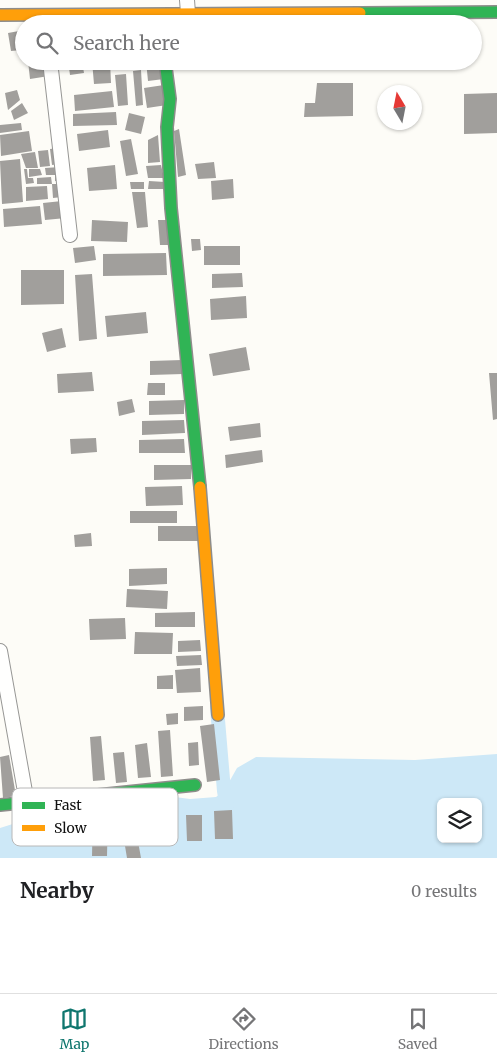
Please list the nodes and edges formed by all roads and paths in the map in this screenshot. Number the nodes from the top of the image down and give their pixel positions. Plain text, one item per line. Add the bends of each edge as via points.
1 (187, 9) edge
2 (497, 12) edge
3 (0, 15) edge
4 (169, 15) edge
5 (15, 16) edge
6 (51, 70) edge
7 (166, 70) edge
8 (70, 235) dead end
9 (0, 651) edge
10 (218, 715) dead end
11 (195, 785) dead end
12 (24, 788) edge
13 (167, 788) edge

1 - 2 street
1 - 4 street
3 - 5 street
6 - 8 street
7 - 10 street via 170,99 167,127 171,208 198,454
9 - 12 street
11 - 13 street

